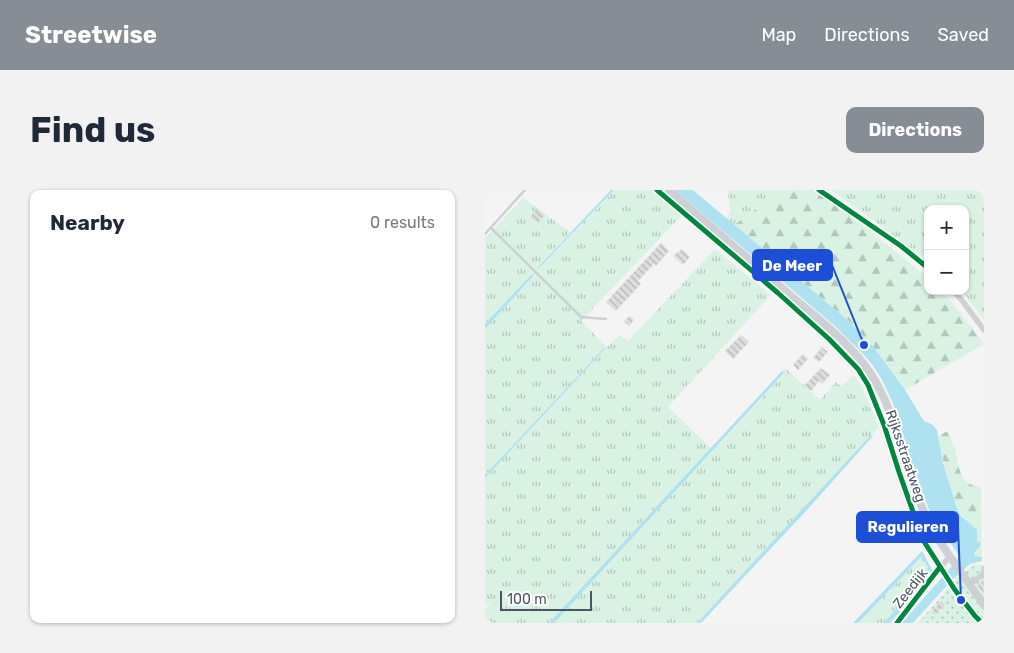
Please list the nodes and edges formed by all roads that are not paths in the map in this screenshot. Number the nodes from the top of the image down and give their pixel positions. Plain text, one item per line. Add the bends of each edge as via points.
1 (525, 190) edge
2 (669, 190) edge
3 (819, 190) edge
4 (491, 228) junction
5 (485, 234) edge
6 (924, 265) edge
7 (957, 295) edge
8 (606, 319) dead end
9 (984, 330) edge
10 (951, 559) junction
11 (984, 570) edge
12 (970, 584) junction
13 (984, 605) edge
14 (897, 623) edge

1 - 4 lane
2 - 10 main road, Rijksstraatweg via 821,322 864,365 889,409 922,508
3 - 6 street
4 - 5 lane
4 - 8 lane via 581,316
7 - 9 street
10 - 12 main road, Rijksstraatweg
10 - 14 street, Zeedijk
11 - 12 street
12 - 13 main road, Rijksstraatweg

